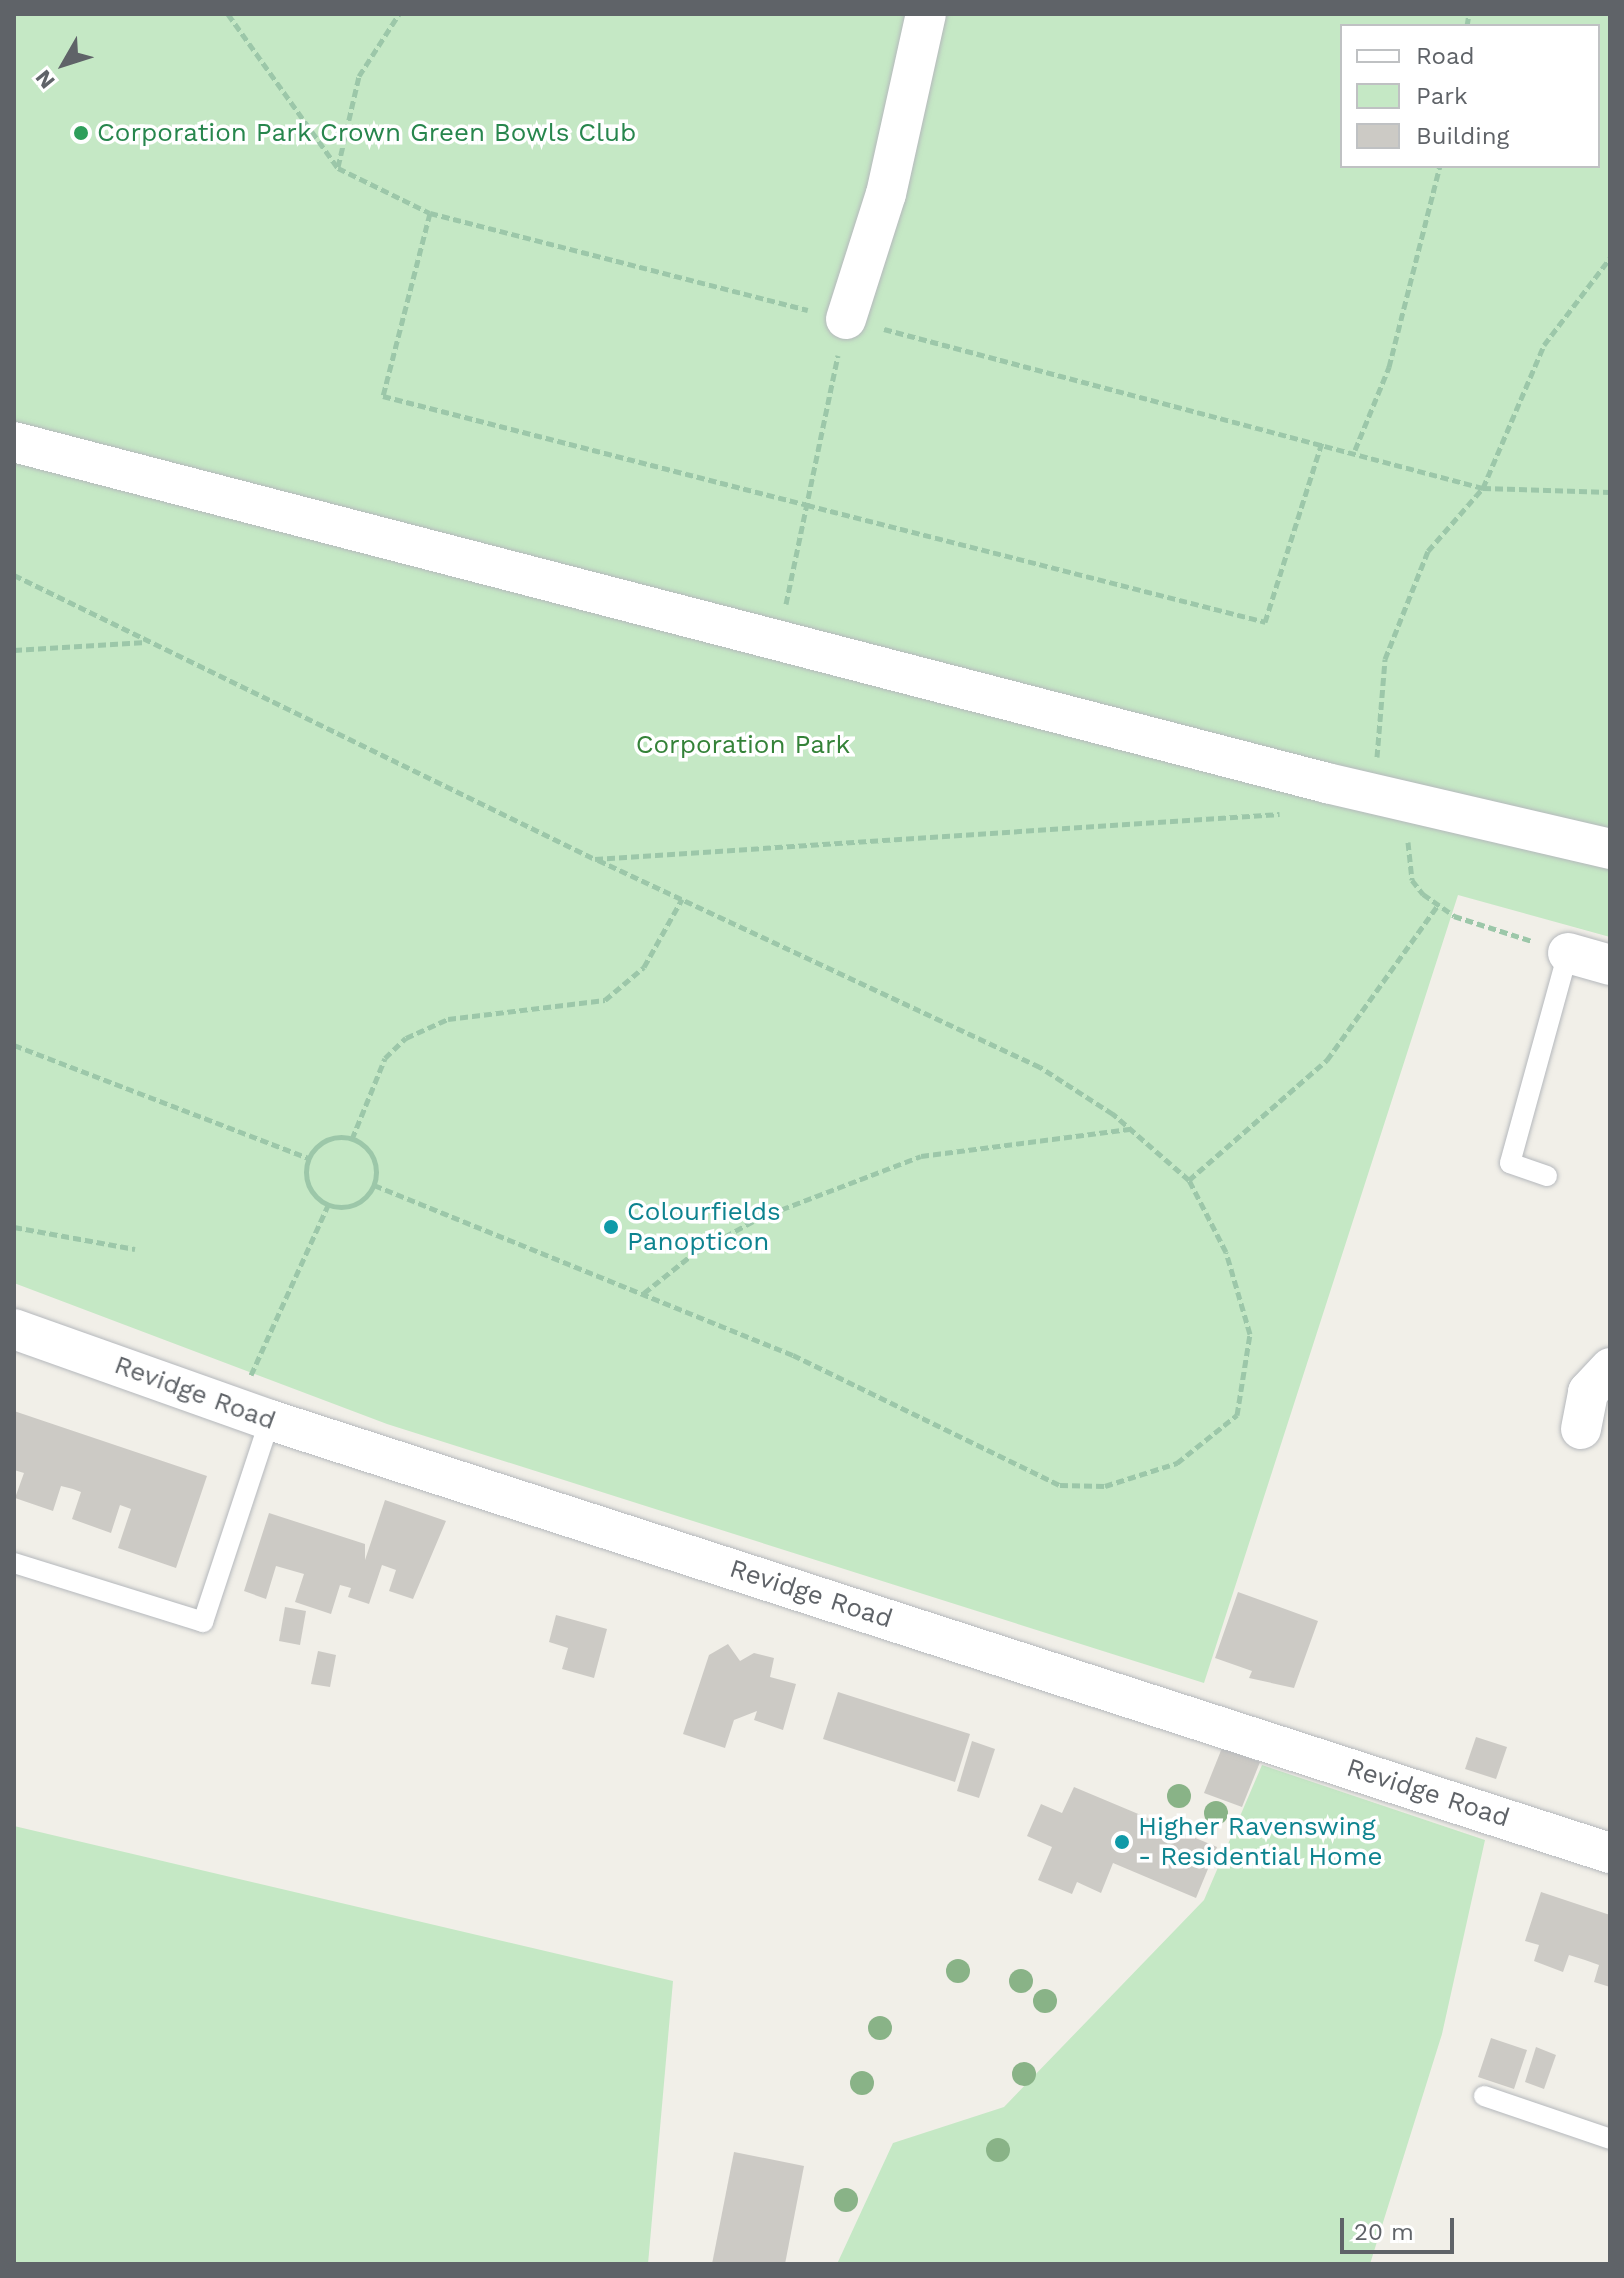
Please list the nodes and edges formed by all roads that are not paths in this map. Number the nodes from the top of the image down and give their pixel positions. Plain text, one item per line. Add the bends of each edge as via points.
1 (926, 14) edge
2 (846, 319) road end
3 (14, 442) edge
4 (1610, 849) edge
5 (1568, 953) joint
6 (1610, 965) edge
7 (1547, 1176) dead end
8 (14, 1329) edge
9 (1610, 1368) edge
10 (253, 1414) junction
11 (1581, 1429) dead end
12 (14, 1563) edge
13 (1610, 1853) edge
14 (1484, 2096) dead end
15 (1610, 2139) edge

1 - 2 street via 886,194
3 - 4 street via 1392,799
5 - 6 street
5 - 7 lane via 1510,1163
8 - 10 street, Revidge Road
9 - 11 street via 1588,1392
10 - 12 lane via 203,1622
10 - 13 street, Revidge Road
14 - 15 lane

